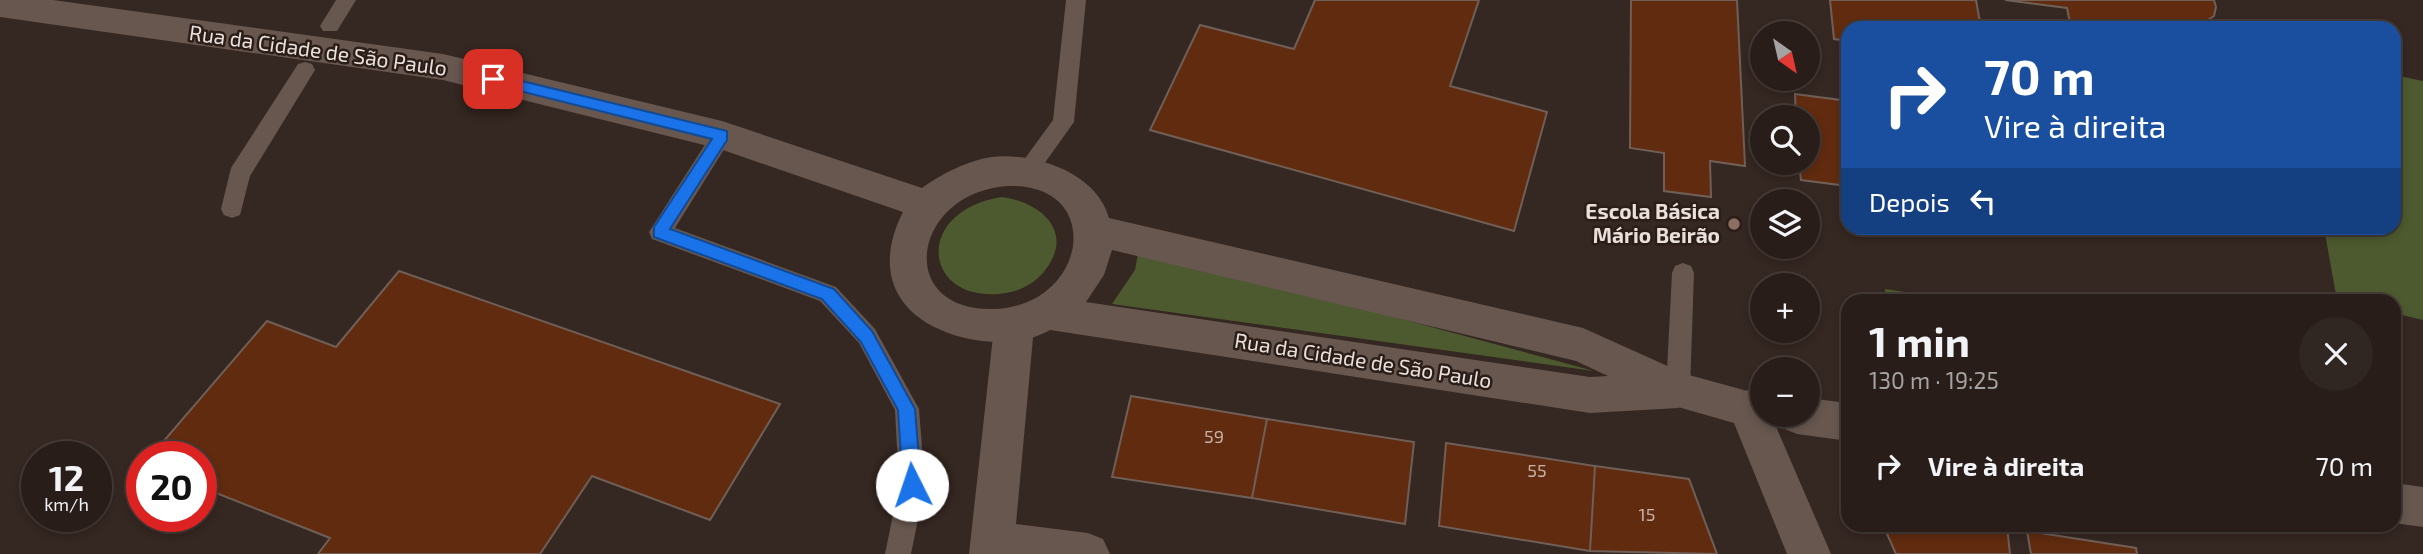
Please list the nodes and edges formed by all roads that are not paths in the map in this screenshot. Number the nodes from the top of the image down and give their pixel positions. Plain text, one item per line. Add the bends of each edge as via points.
1 (346, 0) edge
2 (1076, 0) edge
3 (0, 5) edge
4 (330, 26) dead end
5 (305, 70) dead end
6 (722, 135) junction
7 (1026, 172) junction
8 (928, 205) junction
9 (232, 209) dead end
10 (1094, 230) junction
11 (1683, 273) dead end
12 (1032, 320) junction
13 (1678, 390) junction
14 (1750, 408) edge
15 (1820, 418) edge
16 (1841, 421) edge
17 (1762, 427) edge
18 (2401, 504) edge
19 (2423, 507) edge
20 (991, 548) edge
21 (898, 554) edge
22 (1088, 554) edge
23 (1809, 554) edge

1 - 4 lane
2 - 7 lane via 1063,122
3 - 6 street, Rua da Cidade de São Paulo via 443,67
5 - 9 lane via 239,174
6 - 8 street, Rua da Cidade de São Paulo
6 - 21 lane via 660,232 828,294 867,337 907,409 912,485
7 - 8 street via 990,172 956,184
7 - 10 street via 1058,182 1082,203
8 - 12 street via 911,233 907,263 917,293 941,315 975,327
10 - 12 street via 1093,261 1078,290
10 - 13 street, Rua da Cidade de São Paulo via 1583,345
11 - 13 lane
12 - 13 street, Rua da Cidade de São Paulo via 1590,395
12 - 20 street
13 - 14 street, Rua da Cidade de São Paulo
15 - 16 street
17 - 23 street
18 - 19 street
20 - 22 street

